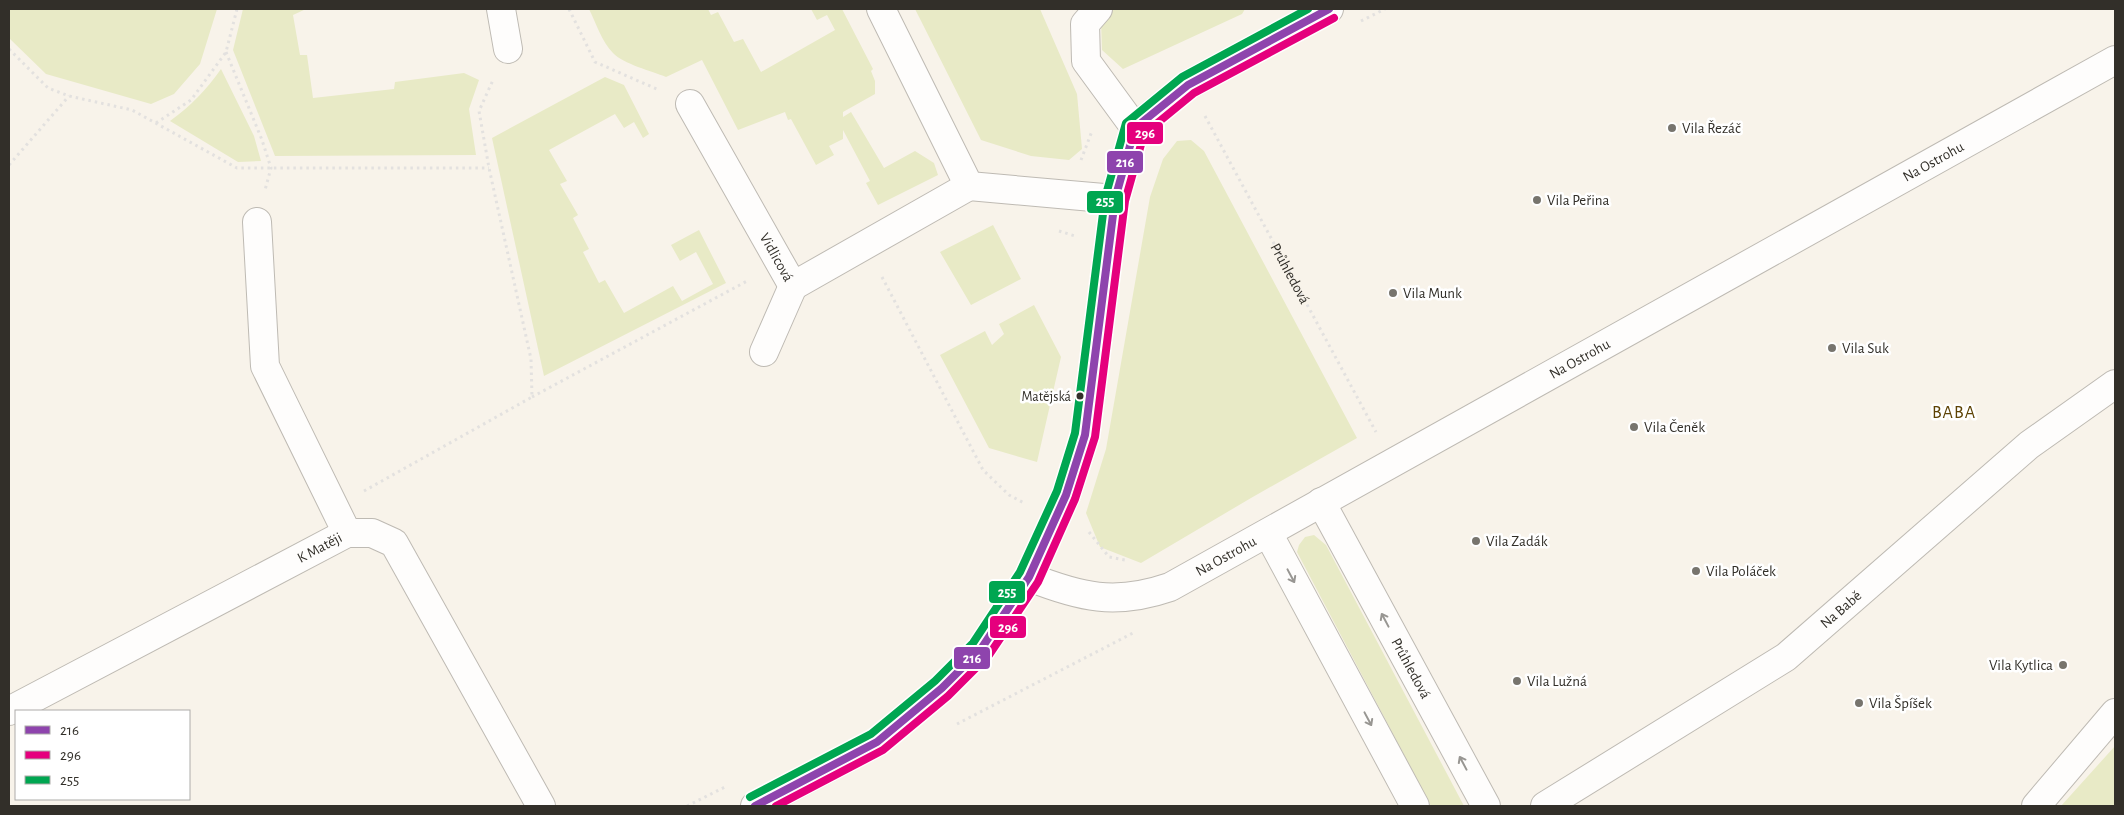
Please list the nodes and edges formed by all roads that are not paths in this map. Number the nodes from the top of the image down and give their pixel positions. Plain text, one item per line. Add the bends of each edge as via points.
1 (501, 9) edge
2 (881, 9) edge
3 (1098, 9) edge
4 (1328, 9) edge
5 (508, 49) road end
6 (2115, 60) edge
7 (690, 104) road end
8 (1135, 128) junction
9 (969, 186) junction
10 (1114, 199) junction
11 (257, 222) road end
12 (786, 275) junction
13 (764, 352) dead end
14 (2115, 384) edge
15 (1321, 502) junction
16 (348, 533) junction
17 (1268, 533) junction
18 (1029, 577) junction
19 (9, 712) edge
20 (2115, 713) edge
21 (541, 806) edge
22 (755, 806) edge
23 (1415, 806) edge
24 (1486, 806) edge
25 (1545, 806) edge
26 (2036, 806) edge

1 - 5 street
2 - 9 street
3 - 8 street via 1085,24 1086,61
4 - 8 street via 1188,85
6 - 15 street, Na Ostrohu
7 - 12 street, Vidlicová
8 - 10 street
9 - 10 street
9 - 12 street, Vidlicová
10 - 18 street via 1085,434 1066,495
11 - 16 street via 265,366
12 - 13 street
14 - 25 street, Na Babě via 2029,445 1786,657
15 - 17 street, Na Ostrohu
24 -> 15 street, Průhledová
16 - 19 street, K Matěji
16 - 21 street, K Matěji via 372,533 394,543
17 - 18 street, Na Ostrohu via 1170,587 1150,594 1085,596
17 -> 23 street
18 - 22 street via 981,649 942,688 877,742
20 - 26 street

